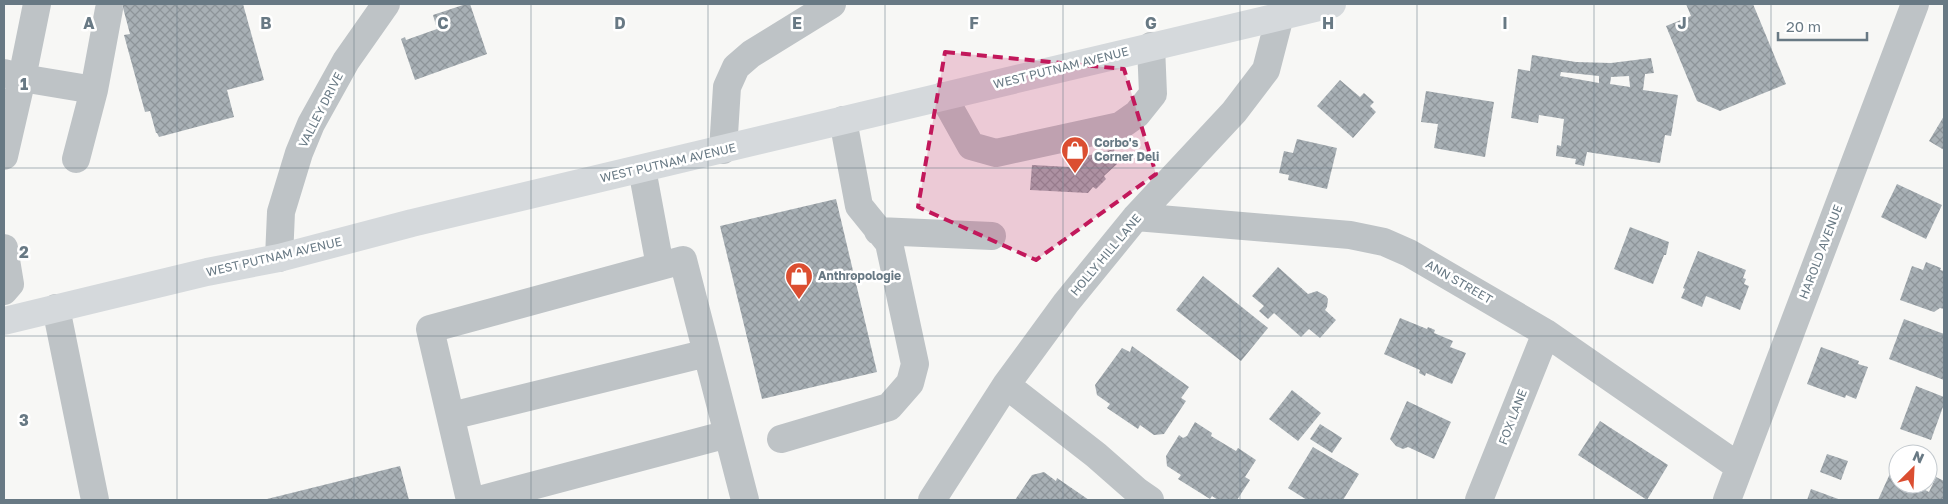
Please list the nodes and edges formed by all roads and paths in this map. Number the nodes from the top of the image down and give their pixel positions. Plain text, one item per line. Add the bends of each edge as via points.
1 (37, 4) edge
2 (386, 4) edge
3 (832, 4) edge
4 (1332, 4) edge
5 (1915, 4) edge
6 (109, 9) dead end
7 (1280, 16) junction
8 (1151, 46) junction
9 (13, 75) edge
10 (94, 90) junction
11 (943, 96) junction
12 (843, 120) junction
13 (723, 150) junction
14 (4, 156) edge
15 (76, 159) dead end
16 (642, 169) junction
17 (1136, 217) junction
18 (878, 231) junction
19 (992, 236) dead end
20 (4, 248) edge
21 (279, 258) junction
22 (660, 266) junction
23 (4, 292) edge
24 (56, 308) junction
25 (5, 315) edge
26 (1546, 333) junction
27 (707, 353) junction
28 (1006, 385) junction
29 (451, 416) junction
30 (728, 434) junction
31 (781, 439) dead end
32 (1738, 466) junction
33 (96, 500) edge
34 (470, 500) edge
35 (479, 500) edge
36 (744, 500) edge
37 (932, 500) edge
38 (1150, 500) edge
39 (1479, 500) edge
40 (1727, 500) edge

1 - 9 street
2 - 21 street, VALLEY DRIVE via 346,61 311,124 281,212
3 - 13 street via 751,54 736,68 727,87
4 - 7 main road, WEST PUTNAM AVENUE
5 - 32 street, HAROLD AVENUE
6 - 10 street
7 - 8 main road, WEST PUTNAM AVENUE
7 - 17 street, HOLLY HILL LANE via 1266,70 1234,112
8 - 11 main road, WEST PUTNAM AVENUE
8 - 11 street via 1153,94 1137,114 1120,126 996,153 971,146
9 - 10 street
9 - 14 street
10 - 15 street
11 - 12 main road, WEST PUTNAM AVENUE
12 - 13 main road, WEST PUTNAM AVENUE
12 - 18 street via 859,206
13 - 16 main road, WEST PUTNAM AVENUE
16 - 21 main road, WEST PUTNAM AVENUE
16 - 22 street
17 - 26 street, ANN STREET via 1350,235 1384,242
17 - 28 street, HOLLY HILL LANE via 1066,302
18 - 19 street
18 - 31 street via 889,243 915,364 910,382 889,407
20 - 23 street via 10,284
21 - 24 main road, WEST PUTNAM AVENUE
22 - 27 street via 683,260
22 - 29 street via 430,329
24 - 25 main road, WEST PUTNAM AVENUE
24 - 33 street
26 - 32 street, ANN STREET
26 - 39 street, FOX LANE
27 - 29 street
27 - 30 street
28 - 37 street, HOLLY HILL LANE
28 - 38 street
29 - 34 street
30 - 35 street
30 - 36 street
32 - 40 street, HAROLD AVENUE

